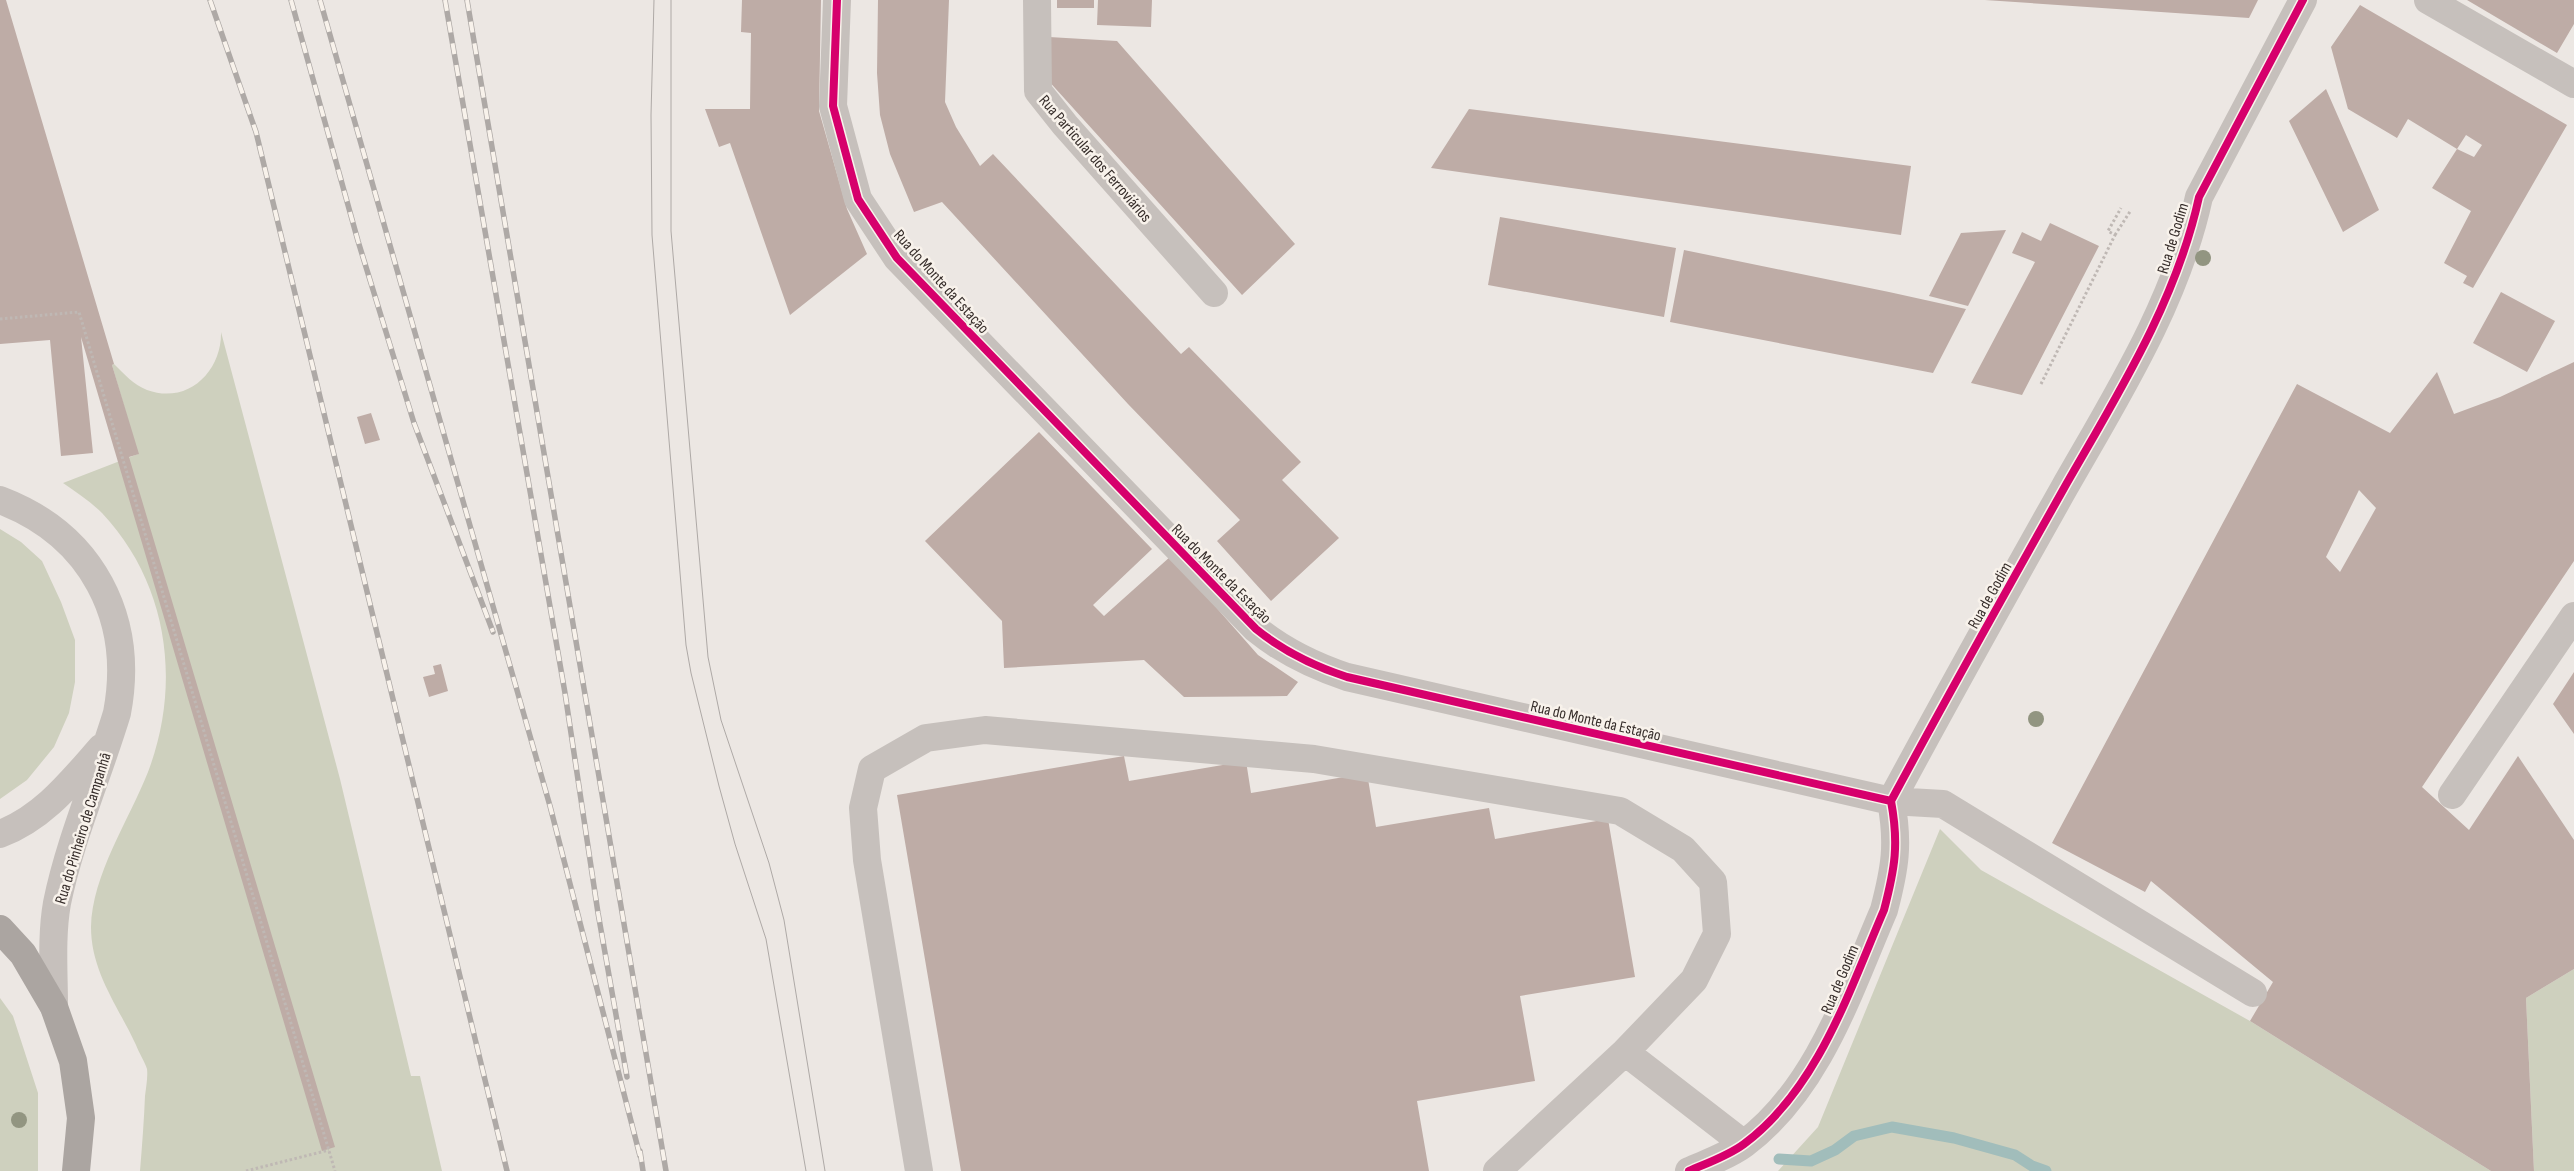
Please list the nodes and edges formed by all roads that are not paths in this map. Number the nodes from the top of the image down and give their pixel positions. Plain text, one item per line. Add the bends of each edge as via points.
1 (837, 0) edge
2 (1037, 0) edge
3 (2303, 0) edge
4 (2428, 0) edge
5 (2574, 84) edge
6 (1214, 293) dead end
7 (0, 500) edge
8 (2574, 616) edge
9 (109, 740) junction
10 (2452, 795) dead end
11 (1891, 801) junction
12 (0, 834) edge
13 (0, 929) edge
14 (2253, 993) dead end
15 (54, 1007) junction
16 (1625, 1052) junction
17 (1744, 1144) junction
18 (76, 1171) edge
19 (918, 1171) edge
20 (1497, 1171) edge
21 (1689, 1171) edge

1 - 11 street, Rua do Monte da Estação via 833,106 858,199 871,221 898,258 1256,630 1273,643 1316,667 1346,677
2 - 6 street, Rua Particular dos Ferroviários via 1038,90 1065,125
3 - 11 street, Rua de Godim via 2199,197 2168,297 2150,332
4 - 5 street
7 - 9 street, Rua do Pinheiro de Campanhã via 26,512 65,539 98,580 110,601 118,628 122,687
8 - 10 street
9 - 12 street, Rua do Pinheiro de Campanhã via 33,818
9 - 15 street, Rua do Pinheiro de Campanhã via 65,870 57,905
11 - 14 street, Rua do Monte da Estação via 1943,804
11 - 17 street, Rua de Godim via 1896,829 1896,858 1884,910 1823,1051 1783,1106
13 - 15 main road via 23,954
15 - 18 main road via 73,1061 81,1118
16 - 17 street
16 - 19 street via 1694,980 1717,934 1713,882 1683,849 1620,811 1314,759 985,730 926,738 872,769 863,808 867,860
16 - 20 street
17 - 21 street, Rua de Godim

